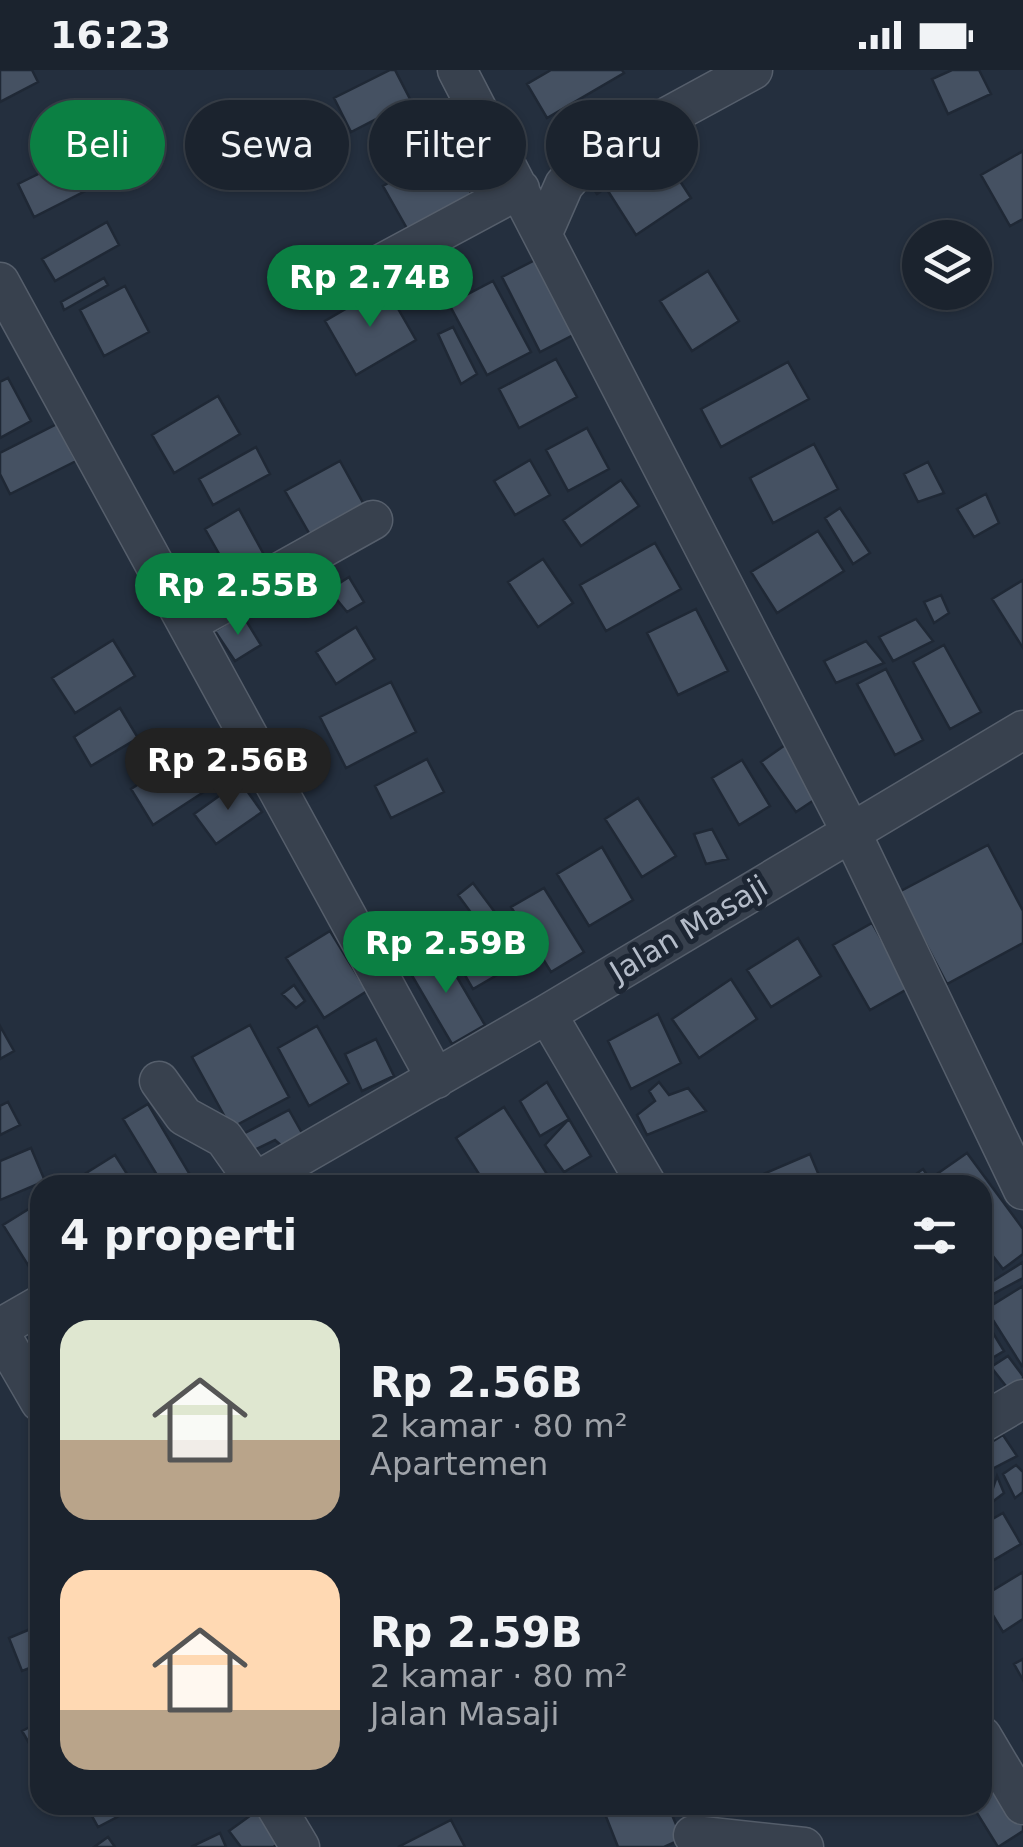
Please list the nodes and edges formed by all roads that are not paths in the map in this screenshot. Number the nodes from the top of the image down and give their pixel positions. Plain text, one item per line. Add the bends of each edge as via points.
1 (457, 70) edge
2 (753, 70) edge
3 (473, 100) edge
4 (518, 190) edge
5 (521, 190) edge
6 (543, 232) junction
7 (364, 273) dead end
8 (0, 282) edge
9 (373, 520) dead end
10 (187, 624) junction
11 (1023, 730) edge
12 (851, 832) junction
13 (548, 1014) junction
14 (436, 1078) junction
15 (159, 1081) dead end
16 (247, 1175) edge
17 (266, 1175) edge
18 (640, 1175) edge
19 (1023, 1190) edge
20 (30, 1312) edge
21 (0, 1331) edge
22 (23, 1396) edge
23 (1023, 1398) edge
24 (992, 1417) edge
25 (992, 1753) edge
26 (1023, 1805) edge
27 (693, 1835) dead end
28 (804, 1847) edge

1 - 3 street
2 - 6 street via 584,162 564,185
4 - 7 street
5 - 6 street
6 - 12 street
8 - 10 street
9 - 10 street
10 - 14 street
11 - 12 street, Jalan Masaji
12 - 13 street, Jalan Masaji
12 - 19 street
13 - 14 street, Jalan Masaji
13 - 18 street
14 - 17 street, Jalan Masaji
15 - 16 street via 184,1116 224,1138
20 - 21 street
21 - 22 street
23 - 24 street
25 - 26 street
27 - 28 street

